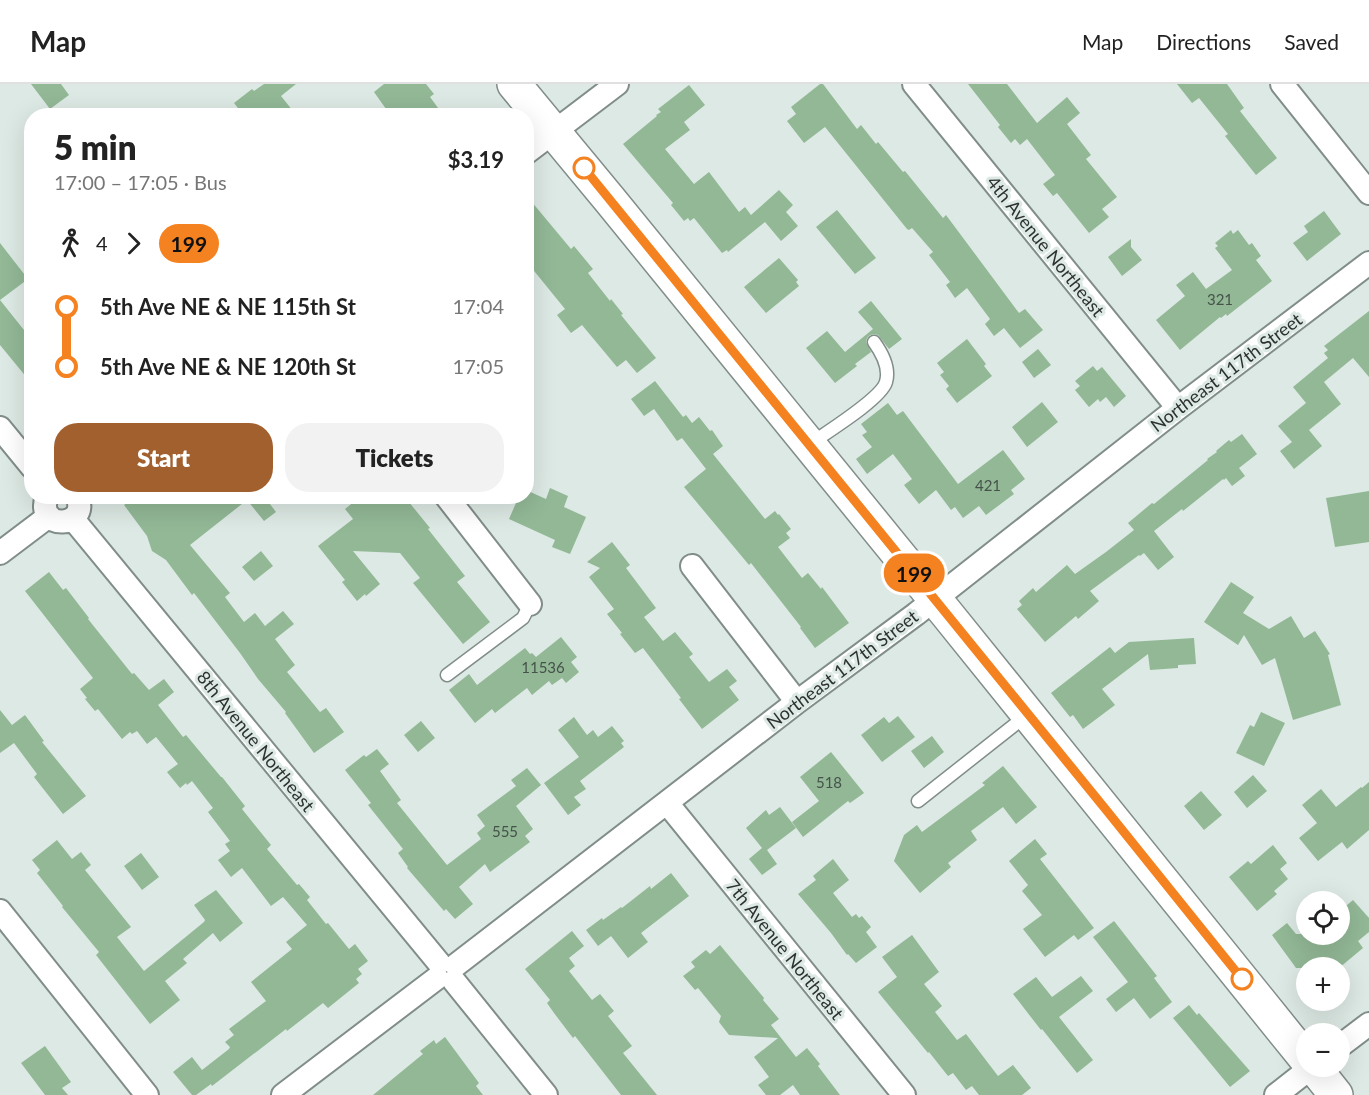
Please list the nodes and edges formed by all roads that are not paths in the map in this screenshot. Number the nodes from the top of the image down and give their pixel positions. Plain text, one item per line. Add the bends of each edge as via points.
1 (514, 84) edge
2 (617, 84) edge
3 (914, 84) edge
4 (1282, 84) edge
5 (554, 132) junction
6 (534, 147) edge
7 (1369, 193) edge
8 (1369, 263) edge
9 (874, 342) dead end
10 (1178, 408) junction
11 (0, 428) edge
12 (809, 444) junction
13 (24, 457) edge
14 (452, 504) edge
15 (48, 506) edge
16 (75, 508) edge
17 (0, 553) edge
18 (692, 566) dead end
19 (935, 599) junction
20 (530, 604) joint
21 (447, 675) dead end
22 (797, 702) junction
23 (1028, 714) junction
24 (918, 801) dead end
25 (667, 803) junction
26 (0, 911) edge
27 (447, 972) junction
28 (1369, 1024) edge
29 (1350, 1038) edge
30 (1296, 1047) edge
31 (1299, 1077) edge
32 (1322, 1077) edge
33 (147, 1095) edge
34 (283, 1095) edge
35 (546, 1095) edge
36 (904, 1095) edge
37 (1276, 1095) edge
38 (1336, 1095) edge

1 - 5 main road
2 - 5 street
3 - 10 street, 4th Avenue Northeast
4 - 7 street
5 - 6 street
5 - 12 main road
8 - 10 street, Northeast 117th Street
9 - 12 lane via 887,369 886,383 855,413
10 - 19 street, Northeast 117th Street
11 - 13 street
12 - 19 main road
14 - 20 street
15 - 16 street via 52,520 63,522
15 - 17 street
16 - 27 street, 8th Avenue Northeast
18 - 22 street
19 - 22 street, Northeast 117th Street
19 - 23 main road
20 - 21 lane via 523,618
22 - 25 street, Northeast 117th Street
23 - 24 lane
23 - 30 main road
25 - 27 street, Northeast 117th Street
25 - 36 street, 7th Avenue Northeast
26 - 33 street
27 - 34 street, Northeast 117th Street
27 - 35 street, 8th Avenue Northeast
28 - 29 street
31 - 37 street
32 - 38 main road

